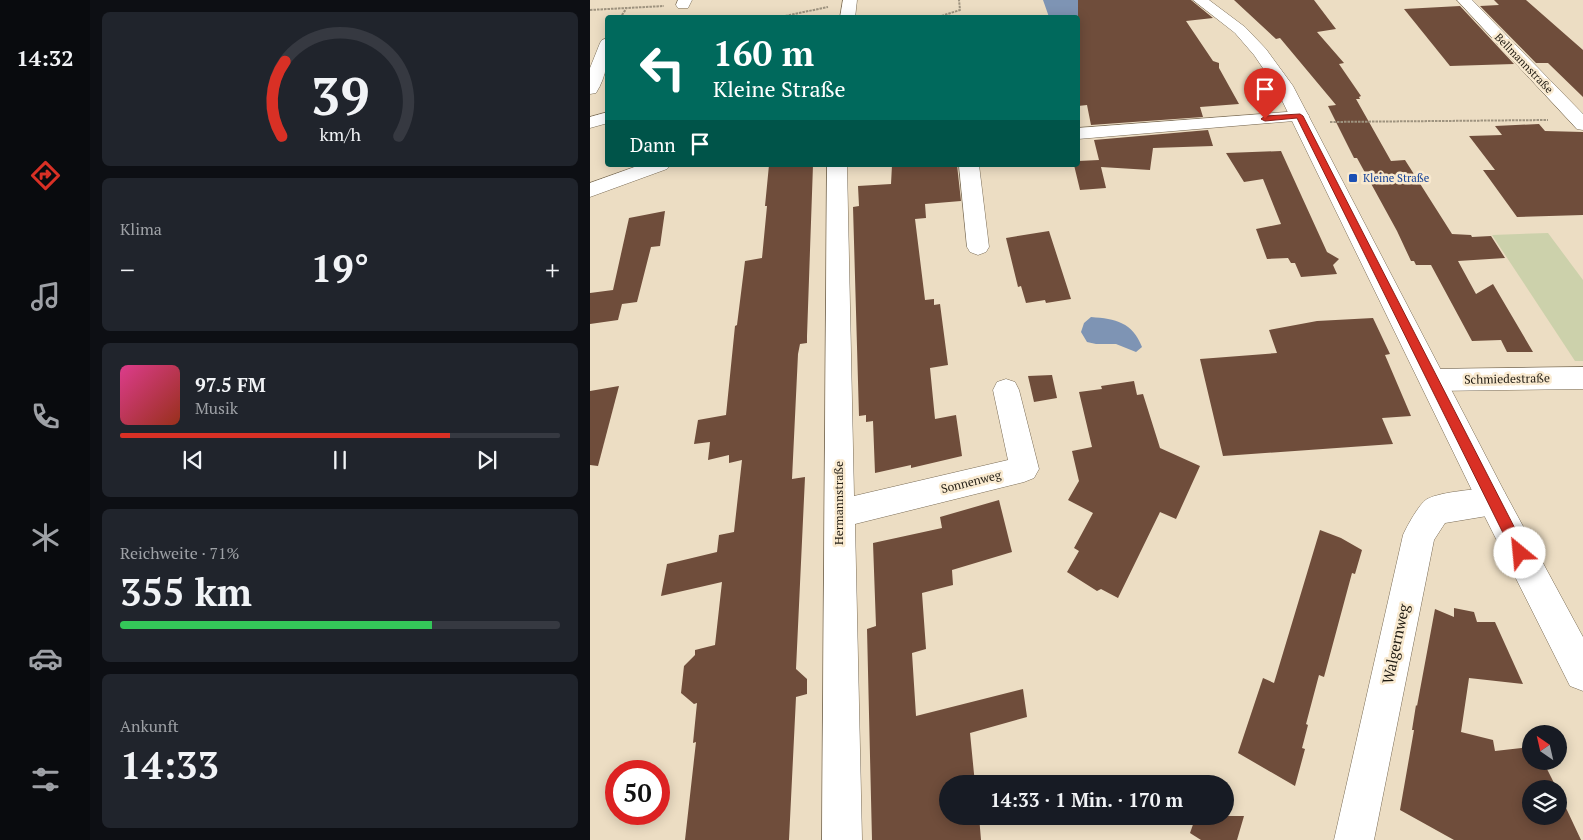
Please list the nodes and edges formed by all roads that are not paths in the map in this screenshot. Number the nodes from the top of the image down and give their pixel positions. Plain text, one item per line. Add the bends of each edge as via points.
1 (1200, 0) edge
2 (1464, 0) edge
3 (605, 51) edge
4 (590, 89) edge
5 (605, 118) edge
6 (1302, 120) junction
7 (1582, 122) edge
8 (590, 123) edge
9 (1080, 134) edge
10 (654, 167) edge
11 (837, 167) edge
12 (969, 167) edge
13 (590, 191) edge
14 (978, 247) dead end
15 (1583, 378) edge
16 (1432, 380) junction
17 (1006, 390) dead end
18 (1493, 501) junction
19 (839, 514) junction
20 (1583, 673) edge
21 (842, 840) edge
22 (1354, 840) edge

1 - 6 street via 1240,30 1260,52 1284,86
2 - 7 street, Bellmannstraße
3 - 4 street
5 - 8 street
6 - 9 street
6 - 16 street
10 - 13 street
11 - 19 street, Hermannstraße
12 - 14 street
15 - 16 street, Schmiedestraße
16 - 18 street
17 - 19 street, Sonnenweg via 1024,469
18 - 20 street
18 - 22 street, Walgernweg via 1436,510 1419,535
19 - 21 street, Hermannstraße

